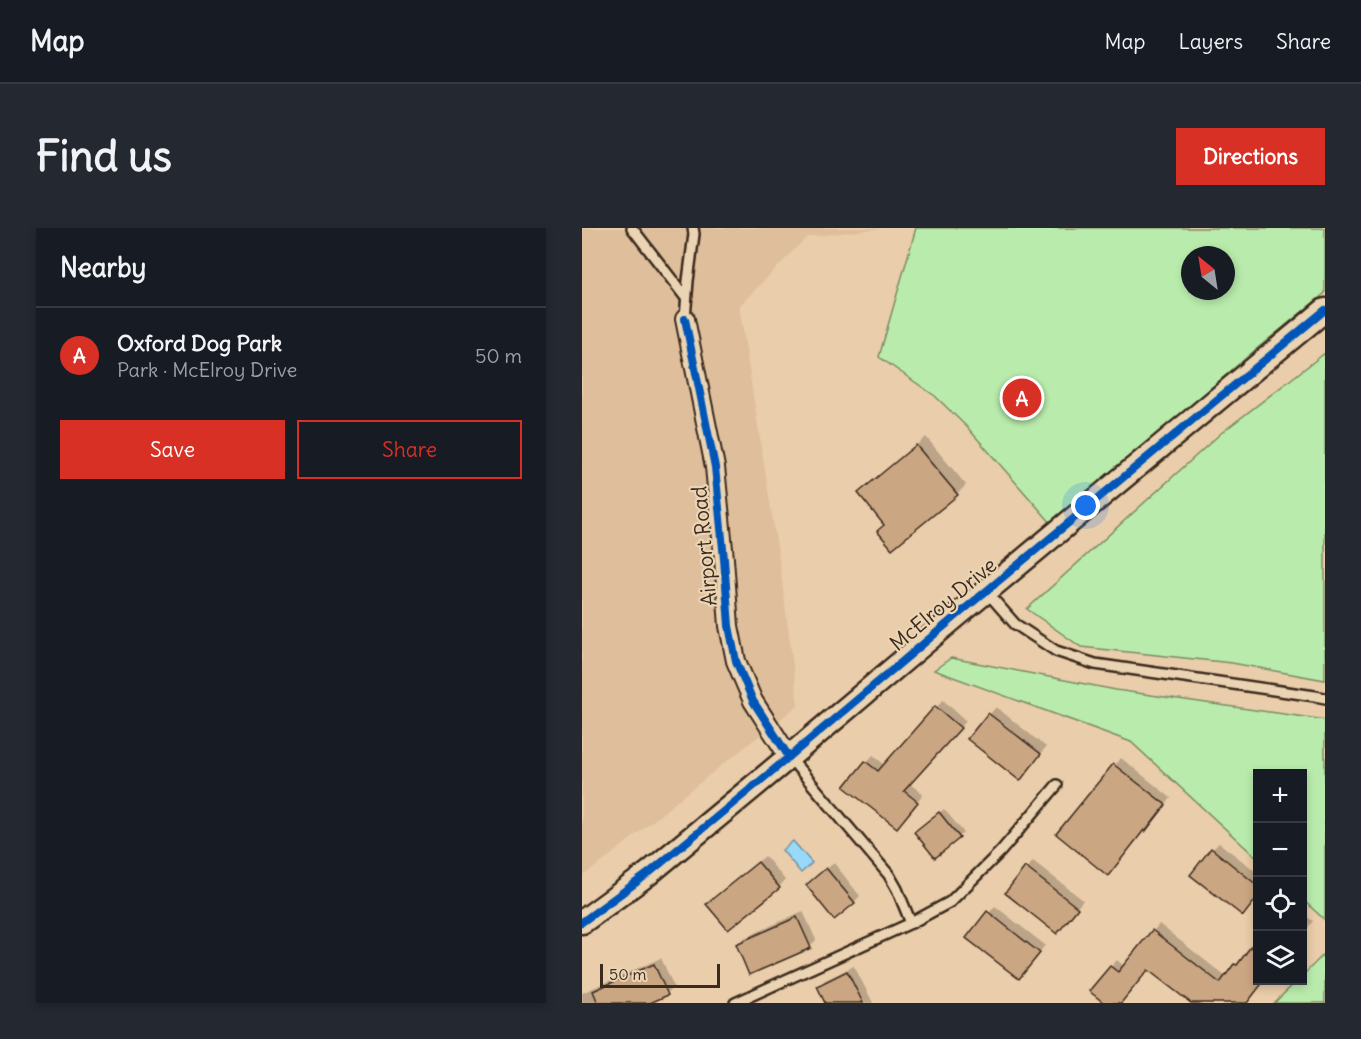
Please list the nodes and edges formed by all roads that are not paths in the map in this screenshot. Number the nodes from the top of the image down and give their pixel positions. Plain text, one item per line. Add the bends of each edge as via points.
1 (632, 228) edge
2 (693, 228) edge
3 (687, 298) junction
4 (1325, 310) edge
5 (685, 320) joint
6 (986, 591) junction
7 (1325, 698) edge
8 (789, 757) junction
9 (1057, 785) dead end
10 (582, 922) edge
11 (911, 923) junction
12 (735, 1003) edge

1 - 3 lane
2 - 3 lane, Airport Road
3 - 5 lane, Airport Road
4 - 6 street, McElroy Drive
5 - 8 street, Airport Road via 715,467 729,626 736,662 753,701
6 - 7 lane via 1015,624 1056,651 1095,664
6 - 8 street, McElroy Drive
8 - 10 street, McElroy Drive via 649,873
8 - 11 lane via 889,875
9 - 11 lane via 1001,851 950,902
11 - 12 lane

